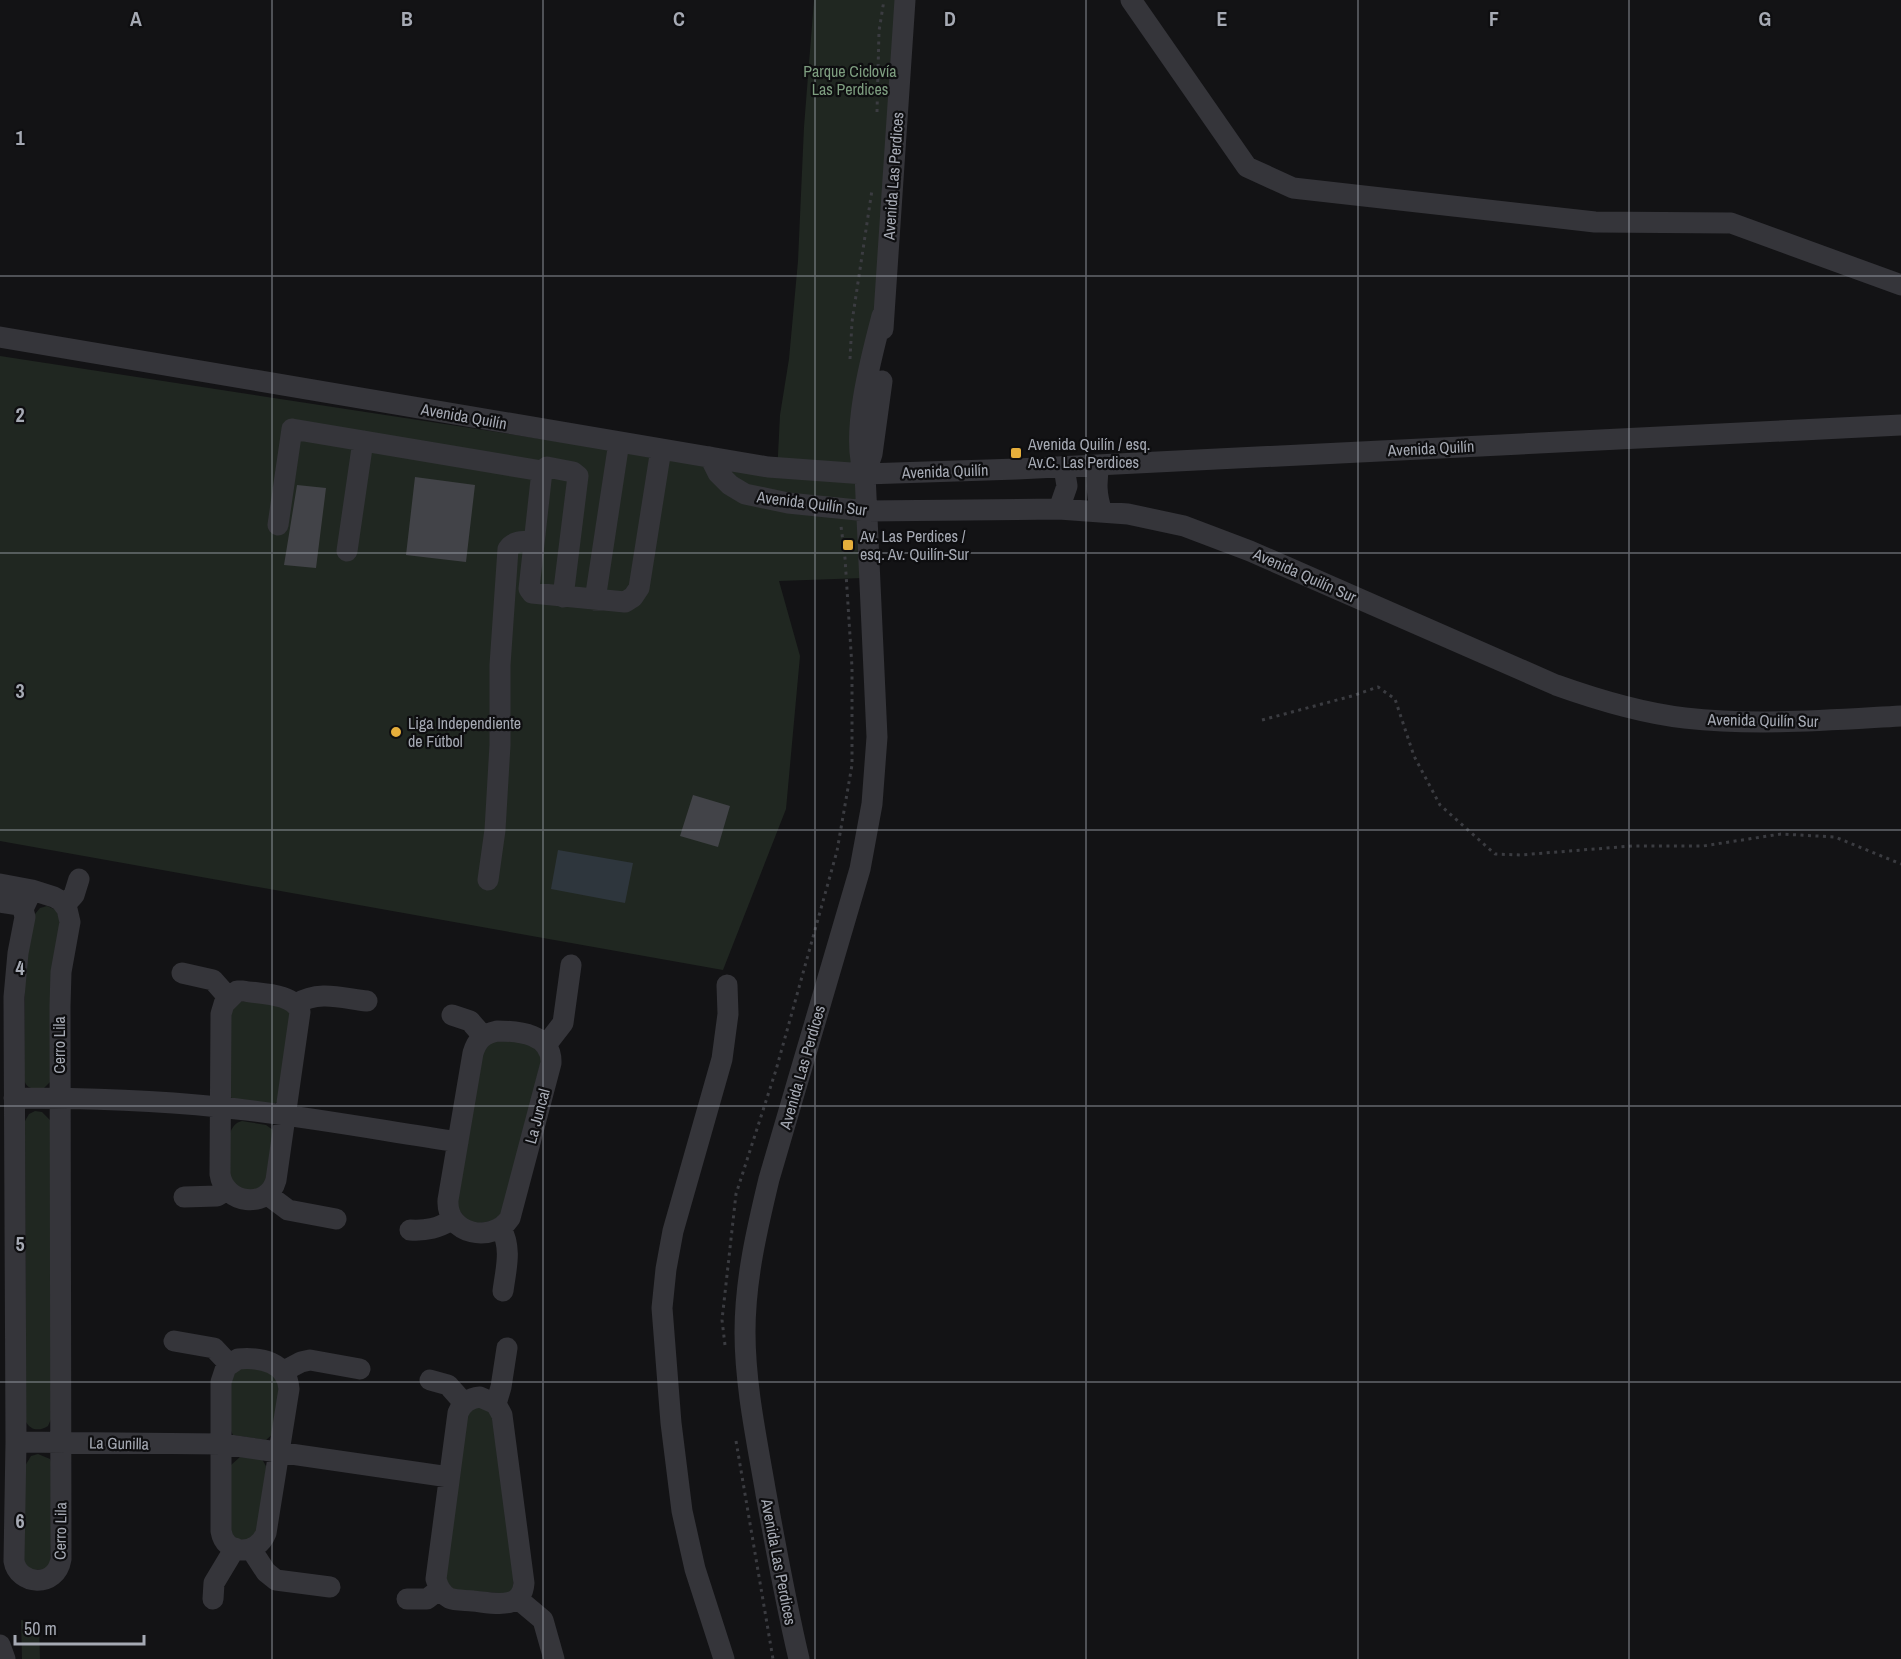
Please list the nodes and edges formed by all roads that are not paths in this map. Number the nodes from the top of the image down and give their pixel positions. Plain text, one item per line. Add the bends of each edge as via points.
1 (905, 0) edge
2 (1131, 0) edge
3 (1901, 285) edge
4 (0, 337) edge
5 (1901, 425) edge
6 (363, 441) junction
7 (619, 442) junction
8 (661, 449) junction
9 (710, 457) junction
10 (1100, 465) junction
11 (1064, 466) junction
12 (542, 471) junction
13 (865, 474) junction
14 (1059, 509) junction
15 (867, 511) junction
16 (1102, 512) junction
17 (278, 525) dead end
18 (534, 541) junction
19 (347, 551) dead end
20 (563, 597) junction
21 (595, 600) junction
22 (1901, 716) edge
23 (79, 879) dead end
24 (488, 880) dead end
25 (0, 884) edge
26 (28, 899) junction
27 (0, 902) edge
28 (65, 905) junction
29 (571, 965) dead end
30 (182, 973) dead end
31 (727, 985) dead end
32 (228, 998) junction
33 (366, 1001) dead end
34 (296, 1004) junction
35 (452, 1015) dead end
36 (483, 1036) junction
37 (546, 1045) junction
38 (14, 1098) junction
39 (59, 1098) junction
40 (220, 1107) junction
41 (285, 1115) junction
42 (458, 1142) junction
43 (227, 1191) junction
44 (268, 1195) junction
45 (184, 1197) dead end
46 (336, 1219) dead end
47 (452, 1220) junction
48 (501, 1228) junction
49 (410, 1230) dead end
50 (503, 1291) dead end
51 (174, 1341) dead end
52 (507, 1347) dead end
53 (229, 1364) junction
54 (360, 1369) dead end
55 (284, 1371) junction
56 (430, 1380) dead end
57 (464, 1403) junction
58 (496, 1404) junction
59 (16, 1442) junction
60 (60, 1443) junction
61 (222, 1444) junction
62 (279, 1451) junction
63 (449, 1477) junction
64 (243, 1549) junction
65 (330, 1587) dead end
66 (440, 1589) junction
67 (213, 1599) dead end
68 (407, 1599) dead end
69 (518, 1599) junction
70 (0, 1645) edge
71 (5, 1659) edge
72 (554, 1659) edge
73 (724, 1659) edge
74 (798, 1659) edge

1 - 13 street, Avenida Las Perdices via 882,316 860,427 859,453
2 - 3 street via 1247,167 1293,188 1595,222 1731,223
4 - 7 street, Avenida Quilín
5 - 10 street, Avenida Quilín
6 - 12 street
6 - 17 street via 292,429
6 - 19 street
7 - 8 street, Avenida Quilín
7 - 21 street
8 - 9 street, Avenida Quilín
8 - 21 street via 639,588 625,602
9 - 13 street, Avenida Quilín via 780,468
9 - 15 street, Avenida Quilín Sur via 718,473 745,494
10 - 11 street, Avenida Quilín
10 - 16 street via 1096,486
11 - 13 street, Avenida Quilín
11 - 14 street via 1067,486
12 - 18 street
12 - 20 street via 547,467 578,476
13 - 15 street, Avenida Las Perdices
14 - 15 street, Avenida Quilín Sur
14 - 16 street, Avenida Quilín Sur
15 - 74 street, Avenida Las Perdices via 877,737 872,804 860,869 769,1179 748,1279 745,1333 753,1417
16 - 22 street, Avenida Quilín Sur via 1153,519 1214,536 1522,672 1621,706 1683,718 1736,722
18 - 20 street via 529,589 532,593
18 - 24 street via 518,542 508,549 495,830
20 - 21 street
23 - 28 street via 74,895
25 - 26 street
26 - 27 street via 18,905
26 - 28 street via 57,898
26 - 38 street, Cerro Lila via 15,987
28 - 39 street, Cerro Lila via 70,922 60,985
29 - 37 street via 563,1023
30 - 32 street via 213,980
31 - 73 street via 722,1059 672,1231 662,1308 682,1511 695,1569
32 - 34 street via 243,991
32 - 40 street via 221,1014
33 - 34 street via 319,995
34 - 41 street via 300,1017
35 - 36 street via 470,1021
36 - 37 street via 504,1031 537,1037
36 - 42 street via 473,1053
37 - 48 street, La Juncal via 550,1069 510,1218
38 - 39 street
38 - 59 street, Cerro Lila
39 - 40 street
39 - 60 street, Cerro Lila
40 - 41 street
40 - 43 street via 220,1174
41 - 42 street
41 - 44 street via 276,1180
42 - 47 street via 448,1200
43 - 44 street via 240,1198
43 - 45 street via 217,1196
44 - 46 street via 288,1210
47 - 48 street via 464,1229 479,1232
47 - 49 street via 435,1229
48 - 50 street via 509,1250
51 - 53 street via 214,1347
52 - 58 street
53 - 55 street via 243,1359 268,1361
53 - 61 street via 221,1382
54 - 55 street via 310,1360
55 - 62 street via 289,1389
56 - 57 street via 448,1386
57 - 58 street via 480,1397
57 - 63 street via 458,1413
58 - 69 street via 502,1415 524,1583
59 - 60 street, La Gunilla
59 - 60 street, Cerro Lila via 15,1567 27,1578 44,1579 54,1576 61,1559
60 - 61 street, La Gunilla
61 - 62 street, La Gunilla
61 - 64 street via 221,1531 224,1541
62 - 63 street, La Gunilla
62 - 64 street via 266,1533 260,1544
63 - 66 street via 436,1573
64 - 65 street via 276,1580
64 - 67 street via 214,1583
66 - 68 street via 427,1599
66 - 69 street via 451,1599 507,1604
69 - 72 street via 543,1620
70 - 71 street

